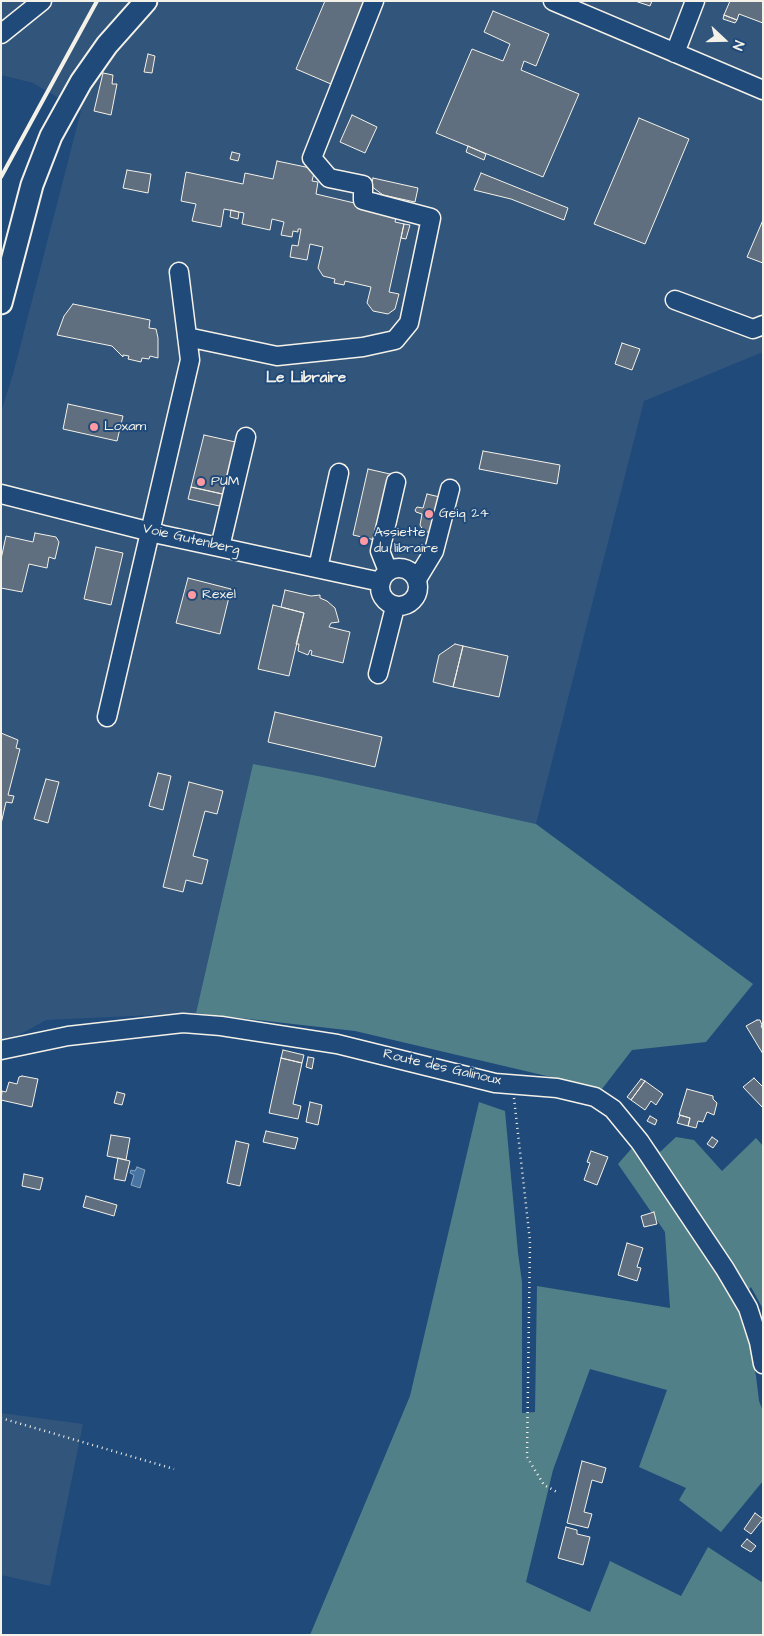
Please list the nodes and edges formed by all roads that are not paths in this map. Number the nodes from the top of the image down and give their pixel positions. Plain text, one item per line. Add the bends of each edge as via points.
1 (42, 1) edge
2 (146, 1) edge
3 (374, 1) edge
4 (553, 1) edge
5 (695, 1) edge
6 (1, 34) edge
7 (675, 53) junction
8 (763, 90) edge
9 (179, 272) dead end
10 (675, 300) dead end
11 (1, 302) edge
12 (763, 325) edge
13 (187, 337) junction
14 (246, 437) dead end
15 (339, 473) dead end
16 (396, 482) dead end
17 (450, 489) dead end
18 (1, 494) edge
19 (151, 532) junction
20 (220, 547) junction
21 (318, 568) junction
22 (385, 577) junction
23 (417, 579) junction
24 (395, 607) junction
25 (378, 674) dead end
26 (107, 717) dead end
27 (1, 1050) edge
28 (763, 1364) edge

1 - 6 street
2 - 11 main road via 106,45 51,136 30,192
3 - 13 street via 312,158 329,178 363,185 363,200 431,218 409,323 395,340 362,347 277,356
4 - 7 street
5 - 7 street
7 - 8 street
9 - 13 street
10 - 12 street via 753,329
13 - 19 street via 190,360
14 - 20 street
15 - 21 street
16 - 22 street via 380,552
17 - 23 street via 434,551
18 - 19 street, Voie Gutenberg
19 - 20 street, Voie Gutenberg
19 - 26 street
20 - 21 street, Voie Gutenberg
21 - 22 street, Voie Gutenberg
22 - 23 street via 401,568
22 - 24 street via 381,593
23 - 24 street via 419,586 414,601
24 - 25 street
27 - 28 street, Route des Galinoux via 68,1036 183,1023 221,1026 337,1044 495,1082 557,1088 595,1097 613,1109 640,1142 725,1269 748,1308

